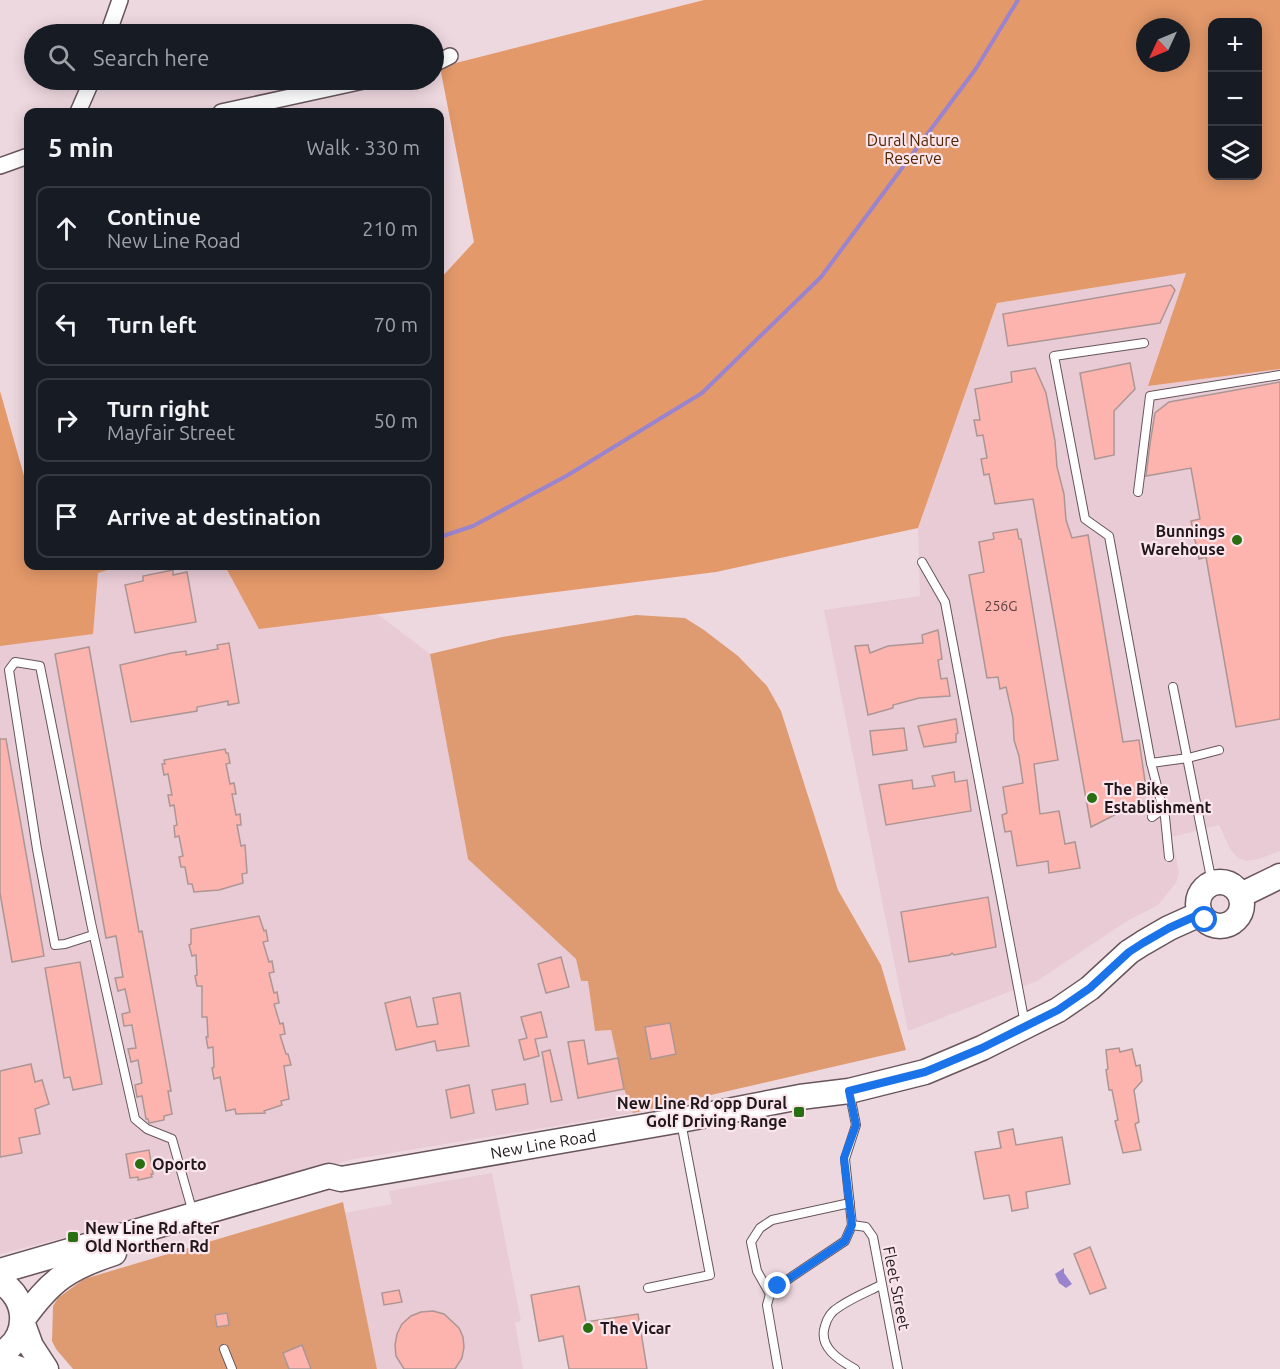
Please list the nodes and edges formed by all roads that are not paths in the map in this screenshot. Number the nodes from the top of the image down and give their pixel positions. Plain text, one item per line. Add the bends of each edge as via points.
1 (120, 0) edge
2 (112, 24) edge
3 (450, 56) dead end
4 (444, 59) edge
5 (88, 90) edge
6 (322, 90) edge
7 (80, 108) edge
8 (239, 108) edge
9 (24, 157) edge
10 (0, 166) edge
11 (1144, 343) dead end
12 (1280, 375) edge
13 (1138, 492) dead end
14 (922, 562) dead end
15 (1173, 687) dead end
16 (1219, 750) dead end
17 (1188, 758) junction
18 (1151, 763) junction
19 (1163, 809) junction
20 (1152, 817) dead end
21 (1170, 857) dead end
22 (1280, 876) edge
23 (1212, 883) junction
24 (1240, 895) junction
25 (1200, 914) junction
26 (93, 935) junction
27 (1025, 1025) junction
28 (849, 1091) junction
29 (681, 1120) junction
30 (341, 1179) junction
31 (850, 1203) junction
32 (193, 1214) junction
33 (852, 1225) junction
34 (0, 1271) edge
35 (0, 1282) edge
36 (881, 1285) junction
37 (648, 1287) dead end
38 (770, 1294) junction
39 (23, 1321) junction
40 (225, 1349) dead end
41 (0, 1354) edge
42 (0, 1362) edge
43 (20, 1369) edge
44 (46, 1369) edge
45 (232, 1369) edge
46 (778, 1369) edge
47 (855, 1369) edge
48 (898, 1369) edge

1 - 2 street
3 - 4 street
5 - 7 street
6 - 8 street
9 - 10 street
11 - 18 lane via 1054,356 1085,519 1109,536
12 - 13 lane via 1150,396
14 - 27 lane via 945,602
15 - 17 lane
16 - 17 lane
17 - 18 lane
17 - 23 lane
18 - 19 lane
19 - 20 lane
19 - 21 lane
22 - 24 main road
23 - 24 main road via 1225,882
23 - 25 main road via 1201,892
24 - 25 main road via 1242,910 1233,922 1211,925
25 - 27 main road, New Line Road via 1143,943 1074,999
26 - 26 lane via 40,666 15,662 9,670 56,945
26 - 32 lane via 135,1119 147,1129 172,1139
27 - 28 main road, New Line Road via 925,1072
28 - 29 main road, New Line Road
28 - 31 lane via 856,1125 844,1158
29 - 30 main road, New Line Road
29 - 37 lane via 710,1275
30 - 32 main road, New Line Road via 329,1176
30 - 39 main road, New Line Road via 333,1187 79,1265 53,1282
31 - 33 lane
31 - 38 lane via 772,1220 760,1228 751,1242 757,1271
32 - 34 main road, New Line Road
33 - 36 lane, Fleet Street via 866,1227 873,1237
33 - 38 lane via 845,1241
35 - 39 main road via 14,1293
36 - 47 lane via 838,1308 826,1322 823,1332 830,1351
36 - 48 lane, Fleet Street
38 - 46 lane via 767,1305
39 - 41 main road, New Line Road via 16,1340
39 - 44 main road via 31,1346
40 - 45 lane
42 - 43 main road

